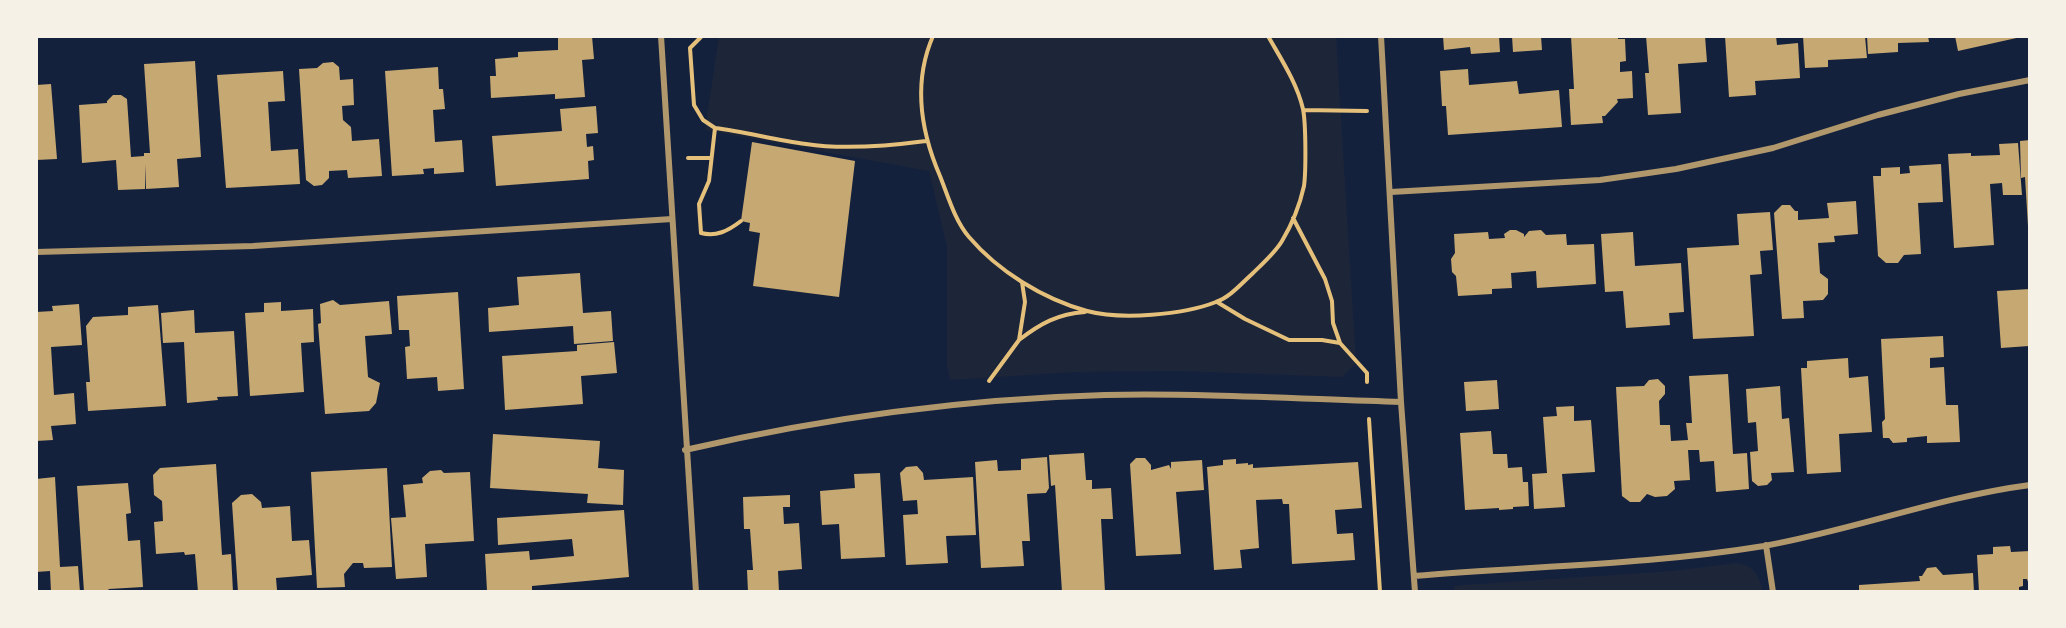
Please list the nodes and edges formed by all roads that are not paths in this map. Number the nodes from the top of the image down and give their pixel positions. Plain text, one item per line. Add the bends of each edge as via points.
1 (661, 36) edge
2 (1381, 36) edge
3 (2030, 80) edge
4 (1391, 192) junction
5 (672, 219) junction
6 (36, 252) edge
7 (1401, 402) junction
8 (685, 450) junction
9 (2030, 485) edge
10 (1766, 545) junction
11 (1414, 576) junction
12 (696, 592) edge
13 (1415, 592) edge
14 (1773, 592) edge

1 - 5 street
2 - 4 street
3 - 4 street via 1936,99 1773,148 1676,169 1600,180
4 - 7 street
5 - 6 street via 253,246
5 - 8 street
7 - 8 street via 1166,395 977,402 839,420
7 - 11 street
8 - 12 street
9 - 10 street via 1963,497
10 - 11 street via 1645,560
10 - 14 street
11 - 13 street

